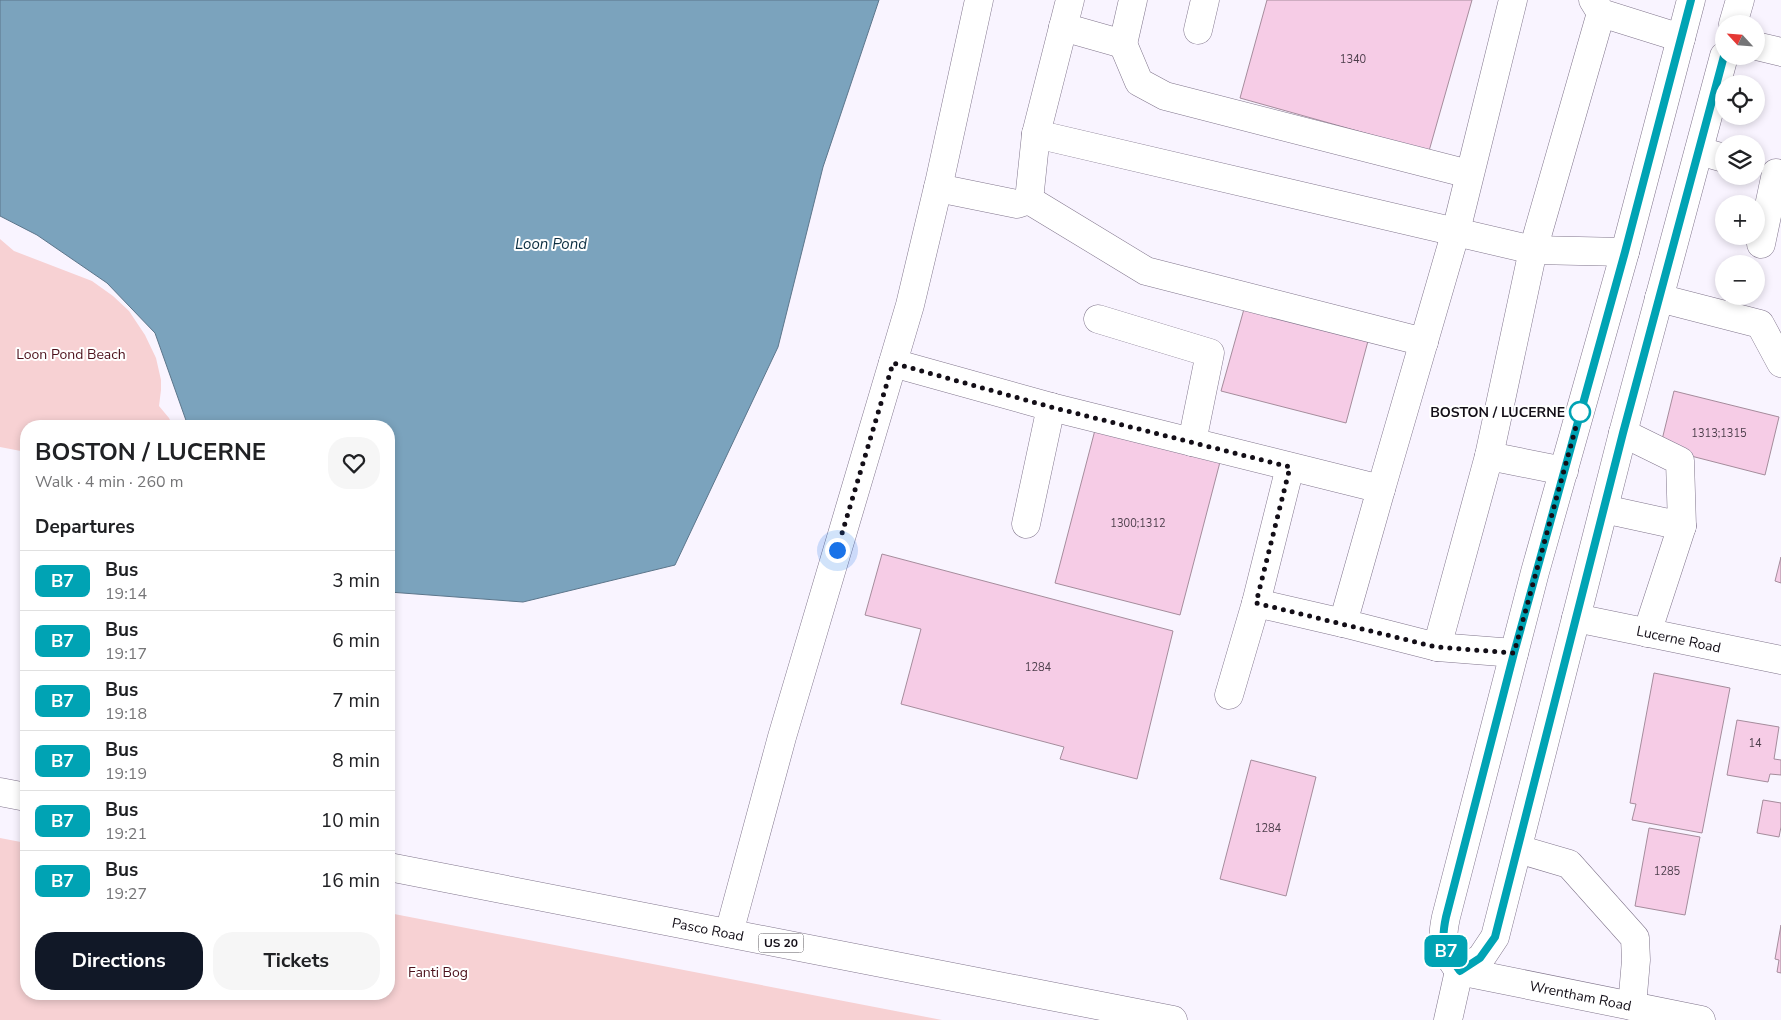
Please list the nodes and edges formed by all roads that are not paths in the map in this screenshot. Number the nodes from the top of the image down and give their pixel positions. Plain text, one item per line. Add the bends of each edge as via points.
1 (979, 0) edge
2 (1070, 0) edge
3 (1133, 0) edge
4 (1205, 0) edge
5 (1513, 0) edge
6 (1691, 0) edge
7 (1740, 0) edge
8 (1597, 6) edge
9 (1736, 15) edge
10 (1063, 27) junction
11 (1198, 30) dead end
12 (1682, 38) junction
13 (1123, 44) junction
14 (1765, 48) edge
15 (1781, 52) edge
16 (1723, 65) edge
17 (1036, 134) junction
18 (1711, 154) edge
19 (1771, 165) edge
20 (1470, 174) junction
21 (938, 188) junction
22 (1029, 200) junction
23 (1765, 212) edge
24 (1456, 232) junction
25 (1533, 250) junction
26 (1625, 252) junction
27 (1659, 298) junction
28 (1098, 320) dead end
29 (1424, 342) junction
30 (893, 363) junction
31 (1781, 363) edge
32 (1051, 407) junction
33 (1623, 433) junction
34 (1192, 442) junction
35 (1489, 456) junction
36 (1290, 467) junction
37 (1564, 471) junction
38 (1381, 489) junction
39 (1604, 509) junction
40 (1026, 524) dead end
41 (1682, 526) junction
42 (1256, 603) junction
43 (1576, 618) junction
44 (1343, 623) junction
45 (1647, 633) junction
46 (1436, 647) junction
47 (1514, 653) junction
48 (1781, 660) edge
49 (1229, 695) dead end
50 (0, 792) edge
51 (20, 796) edge
52 (1518, 849) junction
53 (395, 868) edge
54 (729, 933) junction
55 (1460, 971) junction
56 (1632, 1006) junction
57 (1091, 1012) edge
58 (1687, 1019) edge
59 (1173, 1020) edge
60 (1448, 1020) edge

1 - 21 main road
2 - 10 main road
3 - 13 main road
4 - 11 main road
5 - 20 main road
6 - 12 main road
7 - 9 main road
8 - 12 main road
8 - 25 main road
10 - 13 main road
10 - 17 main road
12 - 26 main road
13 - 20 main road via 1139,82 1165,96
14 - 15 main road
16 - 18 main road
17 - 22 main road
17 - 24 main road
18 - 27 main road
19 - 23 main road
20 - 24 main road
21 - 22 main road via 1017,204
21 - 30 main road
22 - 29 main road via 1146,271
24 - 25 main road
24 - 29 main road
25 - 26 main road
25 - 35 main road
26 - 37 main road
27 - 31 main road via 1760,324
27 - 33 main road
28 - 34 main road via 1210,353
29 - 38 main road
30 - 32 main road
30 - 54 main road via 782,737
32 - 34 main road
32 - 40 main road
33 - 39 main road
33 - 41 main road via 1680,461
34 - 36 main road
35 - 37 main road
35 - 46 main road
36 - 38 main road
36 - 42 main road
37 - 47 main road
38 - 44 main road
39 - 41 main road
39 - 43 main road
41 - 45 main road
42 - 44 main road
42 - 49 main road
43 - 45 main road, Lucerne Road
43 - 52 main road
44 - 46 main road
45 - 48 main road, Lucerne Road
46 - 47 main road
47 - 55 main road via 1443,933 1446,953
50 - 51 main road
52 - 55 main road via 1495,937 1480,958
52 - 56 main road via 1568,864 1635,938
53 - 54 main road, Pasco Road / US 20
54 - 57 main road, Pasco Road / US 20
55 - 56 main road, Wrentham Road
55 - 60 main road
56 - 58 main road, Wrentham Road
57 - 59 main road, Pasco Road / US 20

